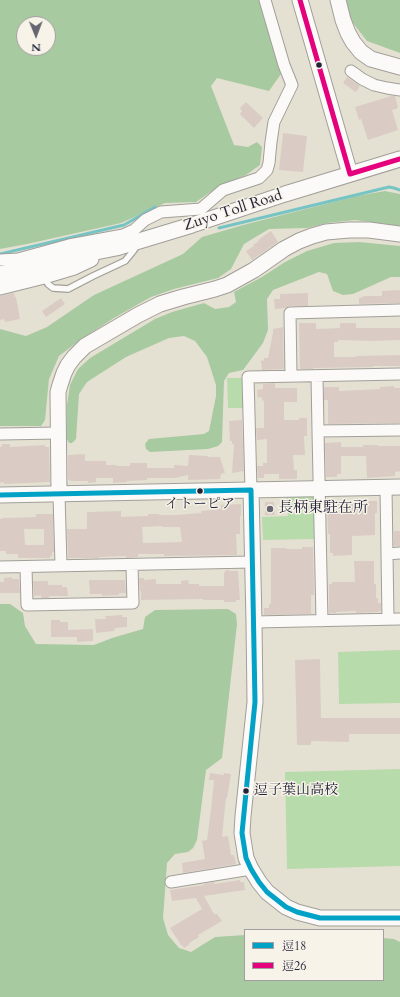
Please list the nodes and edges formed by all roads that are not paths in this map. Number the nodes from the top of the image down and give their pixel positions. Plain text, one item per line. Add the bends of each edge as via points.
1 (265, 0) edge
2 (300, 0) edge
3 (338, 0) edge
4 (400, 67) edge
5 (351, 71) dead end
6 (400, 90) edge
7 (400, 159) edge
8 (350, 174) junction
9 (400, 234) edge
10 (139, 241) junction
11 (116, 248) junction
12 (0, 260) edge
13 (0, 274) edge
14 (44, 276) junction
15 (0, 287) edge
16 (400, 310) edge
17 (400, 374) edge
18 (291, 376) junction
19 (317, 376) junction
20 (400, 430) edge
21 (318, 432) junction
22 (59, 433) junction
23 (0, 434) edge
24 (393, 488) edge
25 (319, 489) junction
26 (251, 490) junction
27 (60, 494) junction
28 (0, 495) edge
29 (400, 553) edge
30 (387, 554) junction
31 (253, 562) junction
32 (132, 565) junction
33 (61, 566) junction
34 (0, 567) edge
35 (26, 567) junction
36 (388, 619) junction
37 (400, 619) edge
38 (322, 621) junction
39 (254, 622) junction
40 (251, 869) junction
41 (172, 882) dead end
42 (400, 918) edge

1 - 12 street via 292,85 274,122 267,170 259,178 223,190 201,209 160,212 123,235 69,245 18,259
2 - 8 street
3 - 4 street via 343,20 356,47 371,59
5 - 6 street via 374,85
7 - 8 street, Zuyo Toll Road
8 - 10 street, Zuyo Toll Road
9 - 22 street via 348,230 312,236 284,249 227,285 160,304 98,338 78,353 64,374 58,392
10 - 11 street, Zuyo Toll Road
10 - 14 lane via 125,261 68,289 53,288
11 - 13 street, Zuyo Toll Road
11 - 14 street, Zuyo Toll Road via 74,267
14 - 15 street, Zuyo Toll Road
16 - 18 street via 290,312
17 - 19 street
18 - 19 street
18 - 26 street via 248,377
19 - 21 street
20 - 21 street
21 - 25 street
22 - 23 street
22 - 27 street
24 - 25 street
24 - 30 street
25 - 26 street
25 - 38 street
26 - 27 street
26 - 31 street
27 - 28 street
27 - 33 street
29 - 30 street
30 - 36 street
31 - 32 street
31 - 39 street
32 - 33 street
32 - 35 street via 133,603 27,606
33 - 35 street
34 - 35 street
36 - 37 street
36 - 38 street
38 - 39 street
39 - 40 street via 255,702 242,833 246,858
40 - 41 street
40 - 42 street via 267,892 286,908 297,912 320,918

